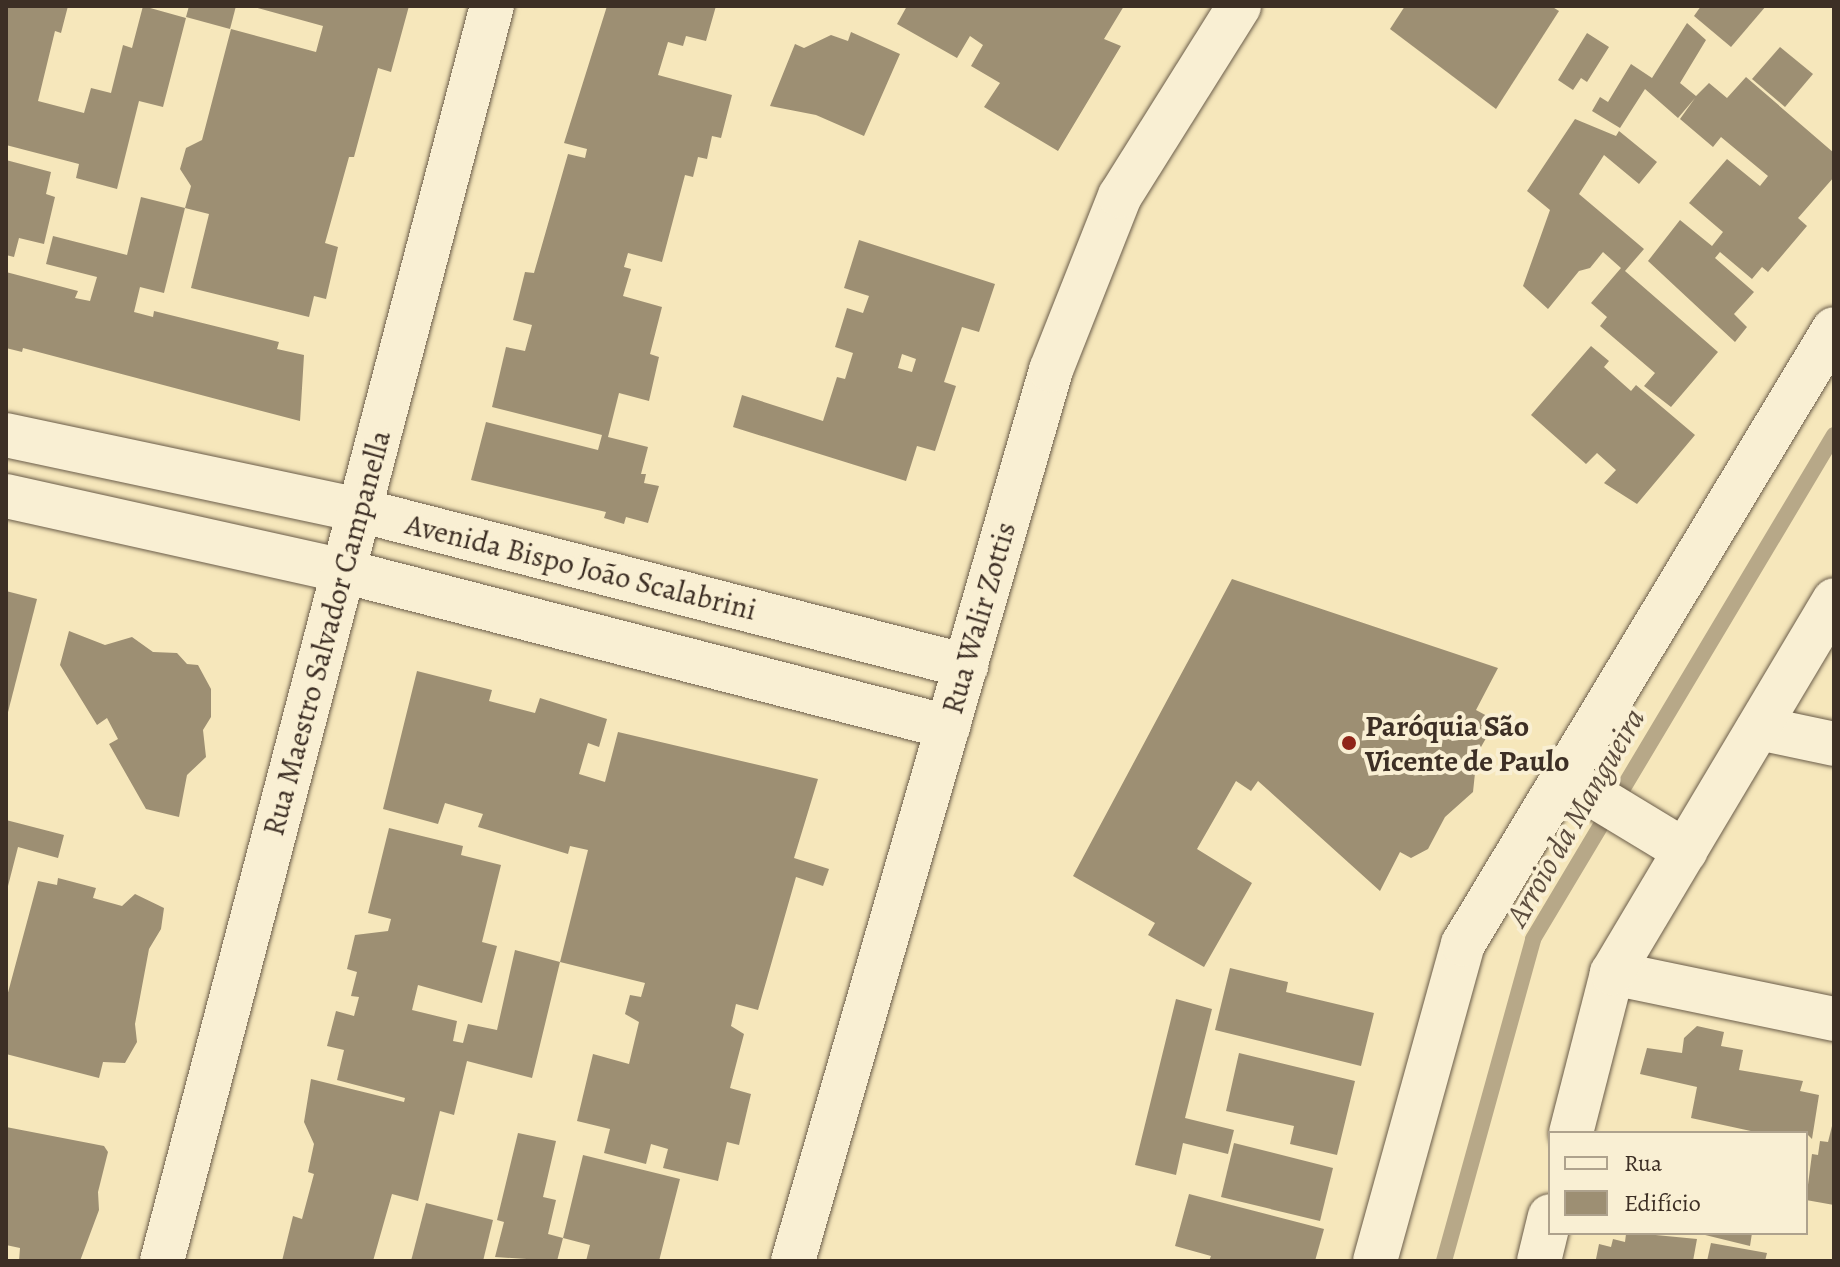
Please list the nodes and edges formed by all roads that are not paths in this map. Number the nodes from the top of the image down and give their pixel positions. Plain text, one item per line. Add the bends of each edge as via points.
1 (492, 6) edge
2 (1239, 6) edge
3 (1834, 329) edge
4 (6, 435) edge
5 (6, 496) edge
6 (359, 510) junction
7 (343, 571) junction
8 (1834, 600) edge
9 (966, 666) junction
10 (948, 727) junction
11 (1759, 728) junction
12 (1834, 744) edge
13 (1563, 777) junction
14 (1685, 851) junction
15 (1612, 973) junction
16 (1834, 1019) edge
17 (1572, 1131) edge
18 (1548, 1224) edge
19 (162, 1261) edge
20 (793, 1261) edge
21 (1375, 1261) edge
22 (1539, 1261) edge

1 - 6 street, Rua Maestro Salvador Campanella
2 - 9 street, Rua Walir Zottis via 1120,196 1051,370
3 - 13 street
4 - 6 street, Avenida Bispo João Scalabrini
5 - 7 street, Avenida Bispo João Scalabrini
6 - 7 street, Rua Maestro Salvador Campanella
6 - 9 street, Avenida Bispo João Scalabrini
7 - 10 street, Avenida Bispo João Scalabrini
7 - 19 street, Rua Maestro Salvador Campanella
8 - 11 street
9 - 10 street, Rua Walir Zottis
10 - 20 street, Rua Walir Zottis
11 - 12 street
11 - 14 street
13 - 14 street
13 - 21 street via 1463,944
14 - 15 street
15 - 16 street
15 - 17 street
18 - 22 street

